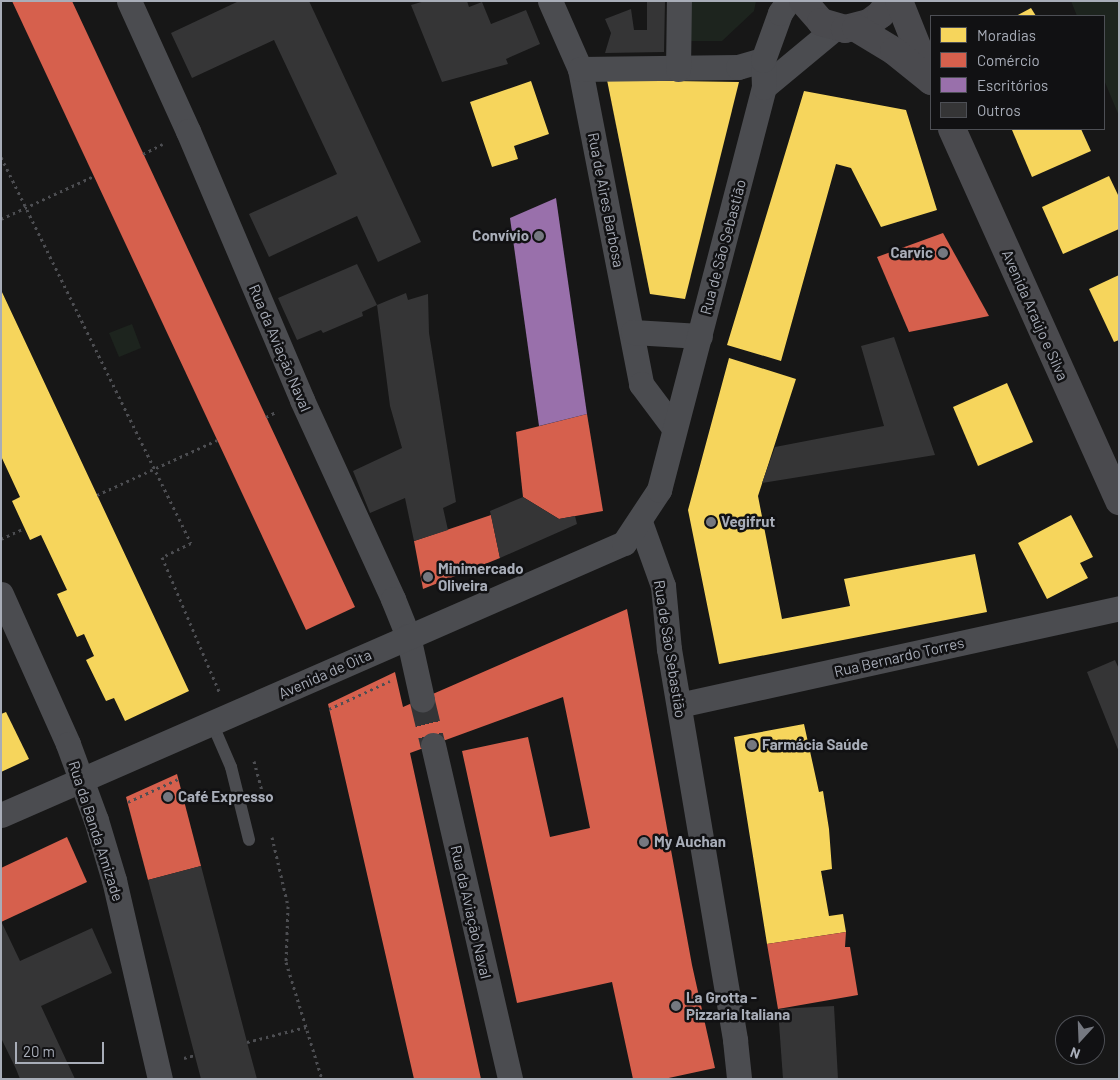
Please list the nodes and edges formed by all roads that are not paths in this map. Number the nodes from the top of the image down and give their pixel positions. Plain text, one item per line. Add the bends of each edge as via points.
1 (128, 1) edge
2 (550, 1) edge
3 (679, 1) edge
4 (788, 1) edge
5 (803, 1) edge
6 (889, 1) edge
7 (899, 1) edge
8 (846, 28) junction
9 (763, 60) junction
10 (580, 69) junction
11 (678, 69) junction
12 (930, 78) edge
13 (930, 80) edge
14 (764, 87) junction
15 (952, 130) edge
16 (633, 332) junction
17 (700, 336) junction
18 (674, 428) junction
19 (1119, 501) edge
20 (640, 522) junction
21 (1, 594) edge
22 (1119, 608) edge
23 (408, 636) junction
24 (422, 699) tunnel mouth
25 (678, 705) junction
26 (221, 719) junction
27 (433, 745) tunnel mouth
28 (81, 779) junction
29 (1, 814) edge
30 (249, 840) dead end
31 (160, 1079) edge
32 (510, 1079) edge
33 (739, 1079) edge

1 - 23 street, Rua da Aviação Naval
2 - 10 street, Rua de Aires Barbosa
3 - 11 street
4 - 9 street, Rua de São Sebastião via 780,13
5 - 8 street via 821,22
6 - 8 street via 881,14
7 - 12 street
8 - 13 street via 894,51
8 - 14 street
9 - 11 street via 738,67
9 - 14 street, Rua de São Sebastião
10 - 11 street
10 - 16 street, Rua de Aires Barbosa
14 - 17 street, Rua de São Sebastião
15 - 19 street, Avenida Araújo e Silva
16 - 17 street
16 - 18 street, Rua de Aires Barbosa via 641,384
17 - 18 street, Rua de São Sebastião
18 - 20 street, Rua de São Sebastião via 659,490
20 - 23 street, Avenida de Oita via 624,543
20 - 25 street, Rua de São Sebastião via 663,586
21 - 28 street, Rua da Banda Amizade
22 - 25 street, Rua Bernardo Torres
23 - 24 street, Rua da Aviação Naval
23 - 26 street, Avenida de Oita
25 - 33 street, Rua de São Sebastião
26 - 28 street, Avenida de Oita
26 - 30 lane
27 - 32 street, Rua da Aviação Naval
28 - 29 street, Avenida de Oita
28 - 31 street, Rua da Banda Amizade via 114,880

